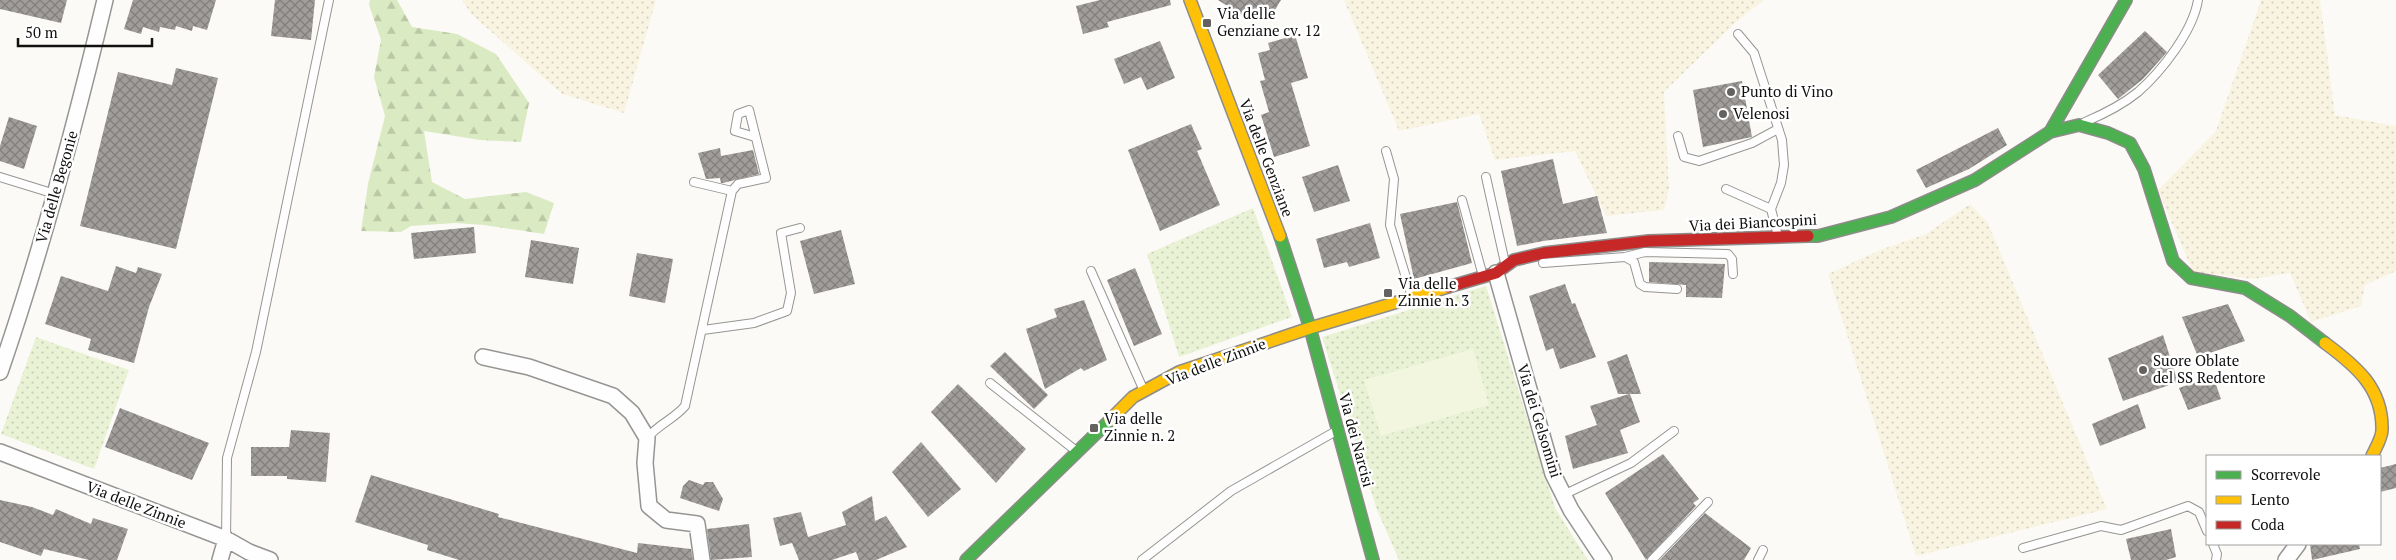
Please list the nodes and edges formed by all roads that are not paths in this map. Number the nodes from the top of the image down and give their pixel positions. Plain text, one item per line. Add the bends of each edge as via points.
1 (105, 0) edge
2 (329, 0) edge
3 (1190, 0) edge
4 (2126, 0) edge
5 (2198, 0) edge
6 (1738, 34) dead end
7 (2079, 125) junction
8 (1778, 129) junction
9 (2050, 132) junction
10 (1678, 136) dead end
11 (755, 137) dead end
12 (1386, 151) dead end
13 (0, 177) edge
14 (1486, 177) dead end
15 (694, 182) dead end
16 (1726, 189) dead end
17 (732, 191) junction
18 (55, 194) junction
19 (1462, 200) dead end
20 (1771, 209) junction
21 (800, 228) dead end
22 (1779, 238) junction
23 (1625, 257) junction
24 (1500, 269) junction
25 (1091, 272) dead end
26 (1733, 274) dead end
27 (1677, 289) dead end
28 (1412, 297) junction
29 (1310, 328) junction
30 (702, 330) junction
31 (484, 357) dead end
32 (0, 372) edge
33 (990, 383) dead end
34 (1144, 391) junction
35 (1338, 430) junction
36 (1674, 431) dead end
37 (647, 438) junction
38 (0, 452) edge
39 (1077, 452) junction
40 (2372, 455) edge
41 (1563, 495) junction
42 (1708, 502) dead end
43 (2206, 529) edge
44 (226, 539) junction
45 (2213, 545) edge
46 (2297, 545) edge
47 (2023, 548) dead end
48 (1763, 550) dead end
49 (220, 560) edge
50 (270, 560) edge
51 (702, 560) edge
52 (966, 560) edge
53 (1142, 560) edge
54 (1373, 560) edge
55 (1604, 560) edge
56 (1652, 560) edge
57 (1758, 560) edge
58 (2216, 560) edge
59 (2286, 560) edge

1 - 18 street, Via delle Begonie
2 - 44 lane via 256,352 228,458
3 - 29 street, Via delle Genziane via 1271,210
4 - 9 street, Via dei Biancospini
5 - 7 lane via 2197,10 2175,50 2138,91 2108,112
6 - 8 lane via 1754,53
7 - 9 street
7 - 40 street via 2130,143 2144,169 2173,261 2191,278 2245,288 2290,316 2358,368 2378,399 2382,432
8 - 10 lane via 1752,143 1699,160 1684,156
8 - 20 lane via 1784,165
9 - 22 street, Via dei Biancospini via 1975,180 1891,217 1818,236
11 - 17 lane via 766,178 738,184
12 - 28 lane via 1394,179 1390,225
13 - 18 lane
14 - 24 lane
15 - 17 lane
16 - 20 lane
17 - 30 lane
18 - 32 street, Via delle Begonie
19 - 24 lane
20 - 22 lane
21 - 30 lane via 781,233 791,293 787,311 754,323
22 - 24 street, Via dei Biancospini via 1649,242 1544,253
23 - 24 lane
23 - 26 lane via 1645,252 1728,254 1732,259
23 - 27 lane via 1634,262 1640,284
24 - 28 street, Via delle Zinnie
24 - 41 street, Via dei Gelsomini via 1542,442
25 - 34 lane
28 - 29 street, Via delle Zinnie
29 - 34 street, Via delle Zinnie via 1179,372
29 - 35 street, Via dei Narcisi
30 - 37 lane via 685,406
31 - 37 street via 529,367 613,396 632,413
33 - 39 lane
34 - 39 street, Via delle Zinnie via 1133,397
35 - 53 lane via 1232,491
35 - 54 street, Via dei Narcisi
36 - 41 lane via 1631,463
37 - 51 street via 648,506 666,520 697,524
38 - 44 street, Via delle Zinnie
39 - 52 street, Via delle Zinnie
41 - 55 street, Via dei Gelsomini
42 - 56 lane
43 - 47 lane via 2199,512 2188,506 2121,530 2101,526
44 - 49 street
44 - 50 street, Via delle Zinnie
45 - 58 lane
46 - 59 street
48 - 57 lane

